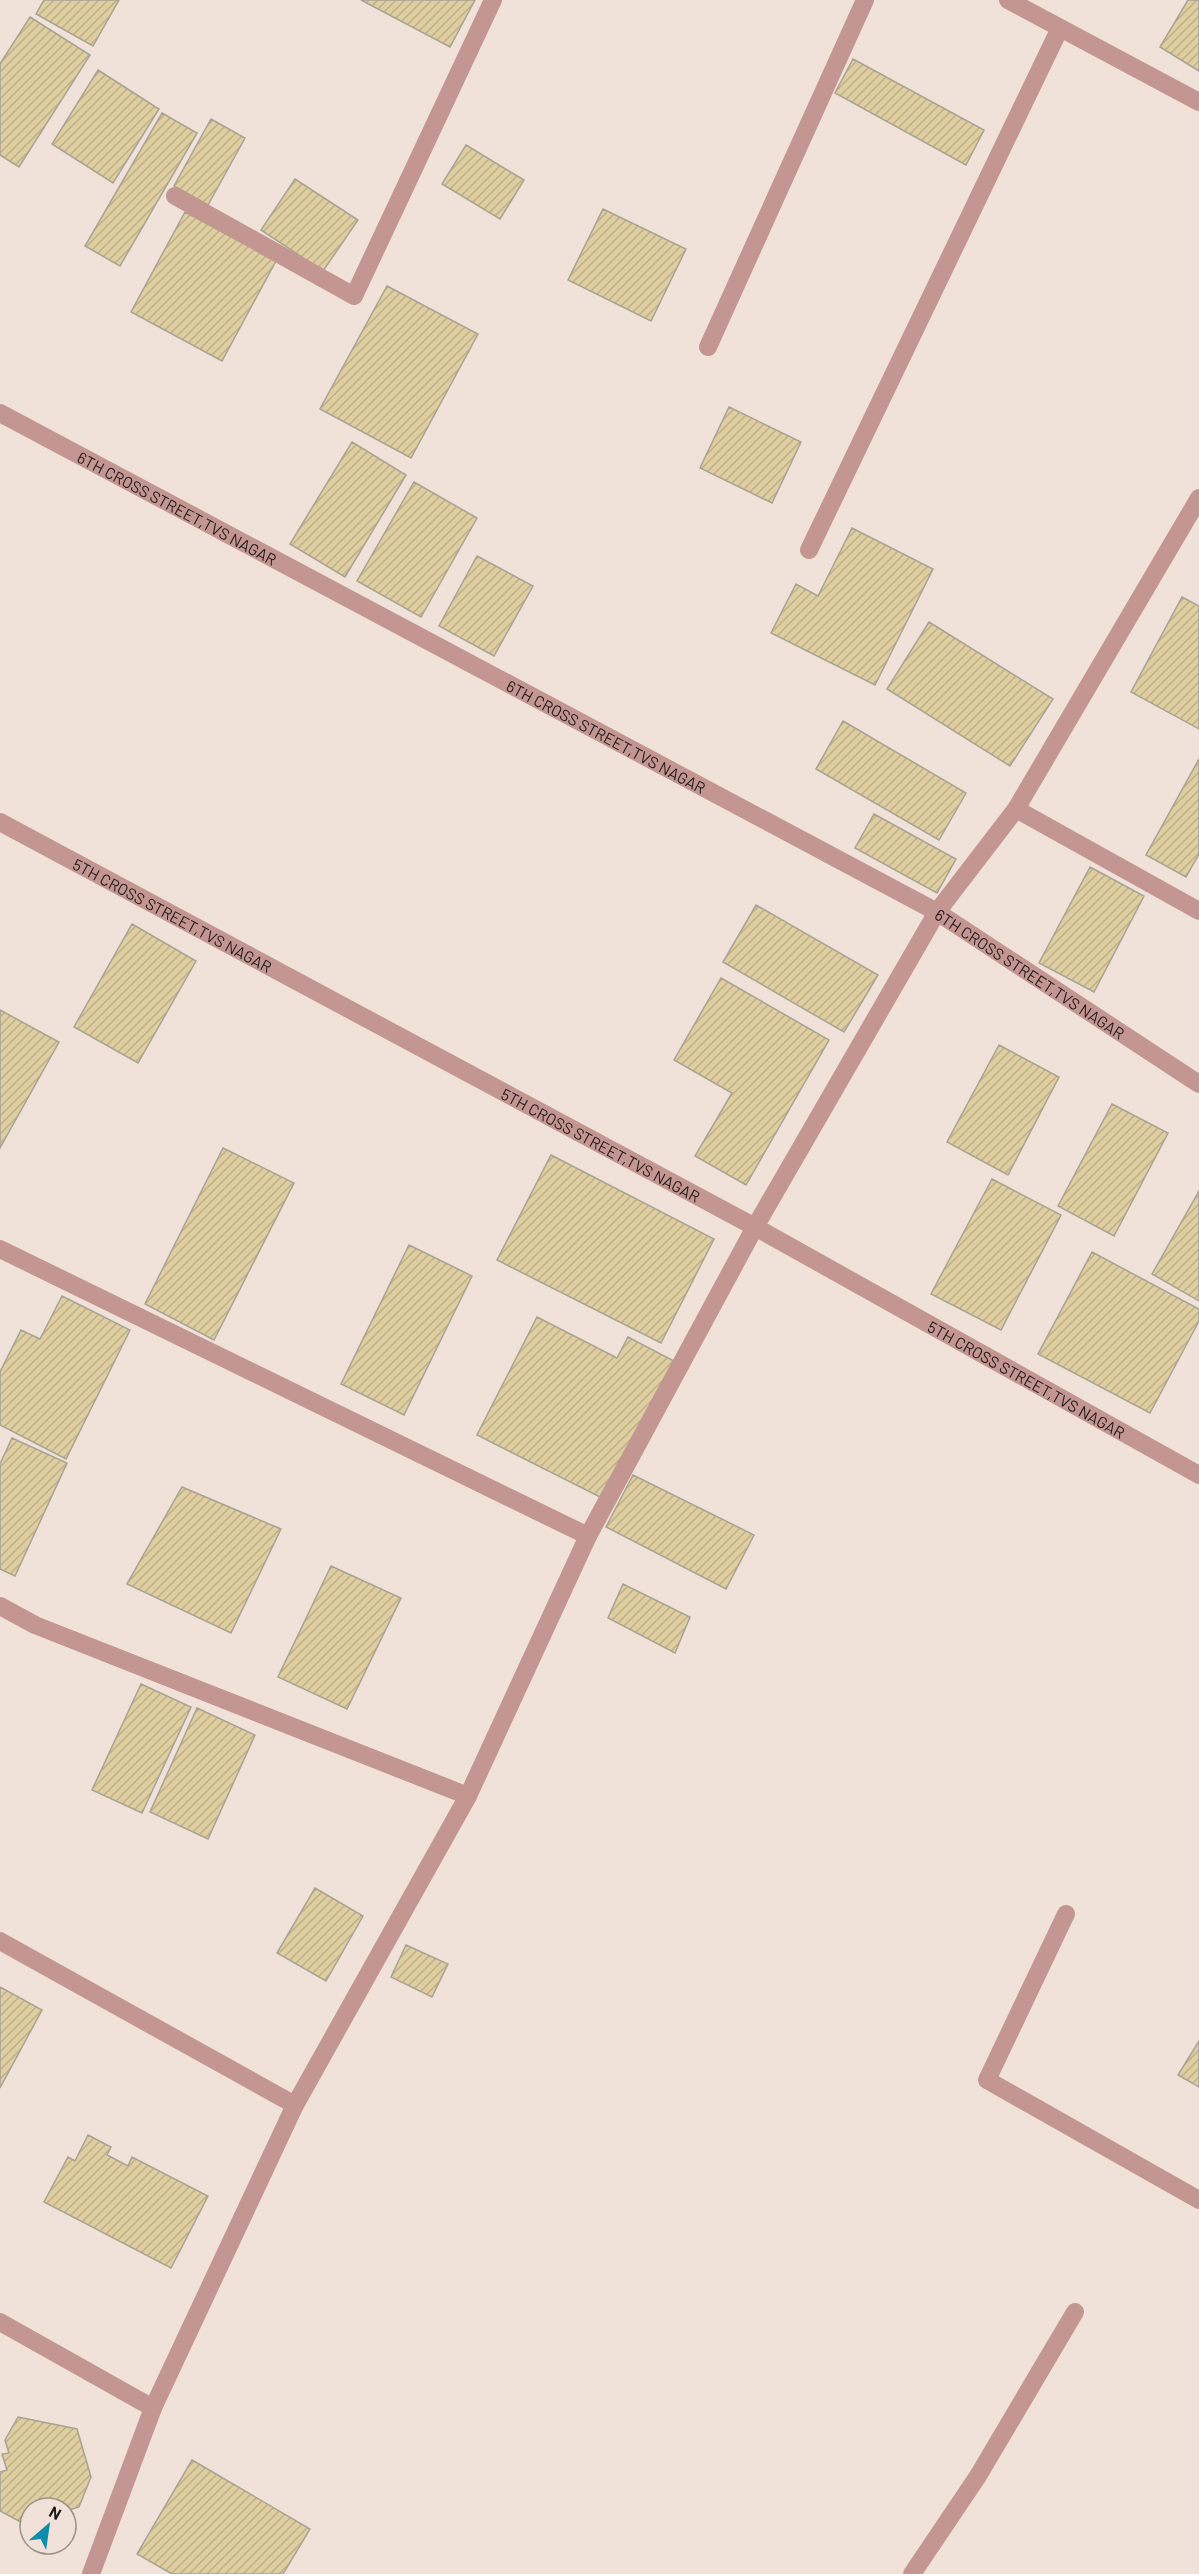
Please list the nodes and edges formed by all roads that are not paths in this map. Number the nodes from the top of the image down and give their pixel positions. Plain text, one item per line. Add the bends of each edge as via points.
1 (494, 0) edge
2 (865, 0) edge
3 (1008, 0) edge
4 (1060, 28) junction
5 (1199, 102) edge
6 (176, 196) dead end
7 (708, 347) dead end
8 (0, 413) edge
9 (1198, 502) edge
10 (809, 550) dead end
11 (1016, 809) junction
12 (0, 822) edge
13 (1199, 910) edge
14 (937, 912) junction
15 (1199, 1084) edge
16 (755, 1227) junction
17 (0, 1249) edge
18 (1199, 1475) edge
19 (588, 1536) junction
20 (0, 1606) edge
21 (468, 1796) junction
22 (1066, 1914) dead end
23 (0, 1941) edge
24 (295, 2105) junction
25 (1199, 2200) edge
26 (1075, 2312) dead end
27 (0, 2322) edge
28 (153, 2408) junction
29 (91, 2574) edge
30 (912, 2574) edge

1 - 6 street via 354,296
2 - 7 street
3 - 4 street
4 - 5 street
4 - 10 street
8 - 14 street, 6TH CROSS STREET,TVS NAGAR
9 - 11 street
11 - 13 street
11 - 14 street
12 - 16 street, 5TH CROSS STREET,TVS NAGAR
14 - 15 street, 6TH CROSS STREET,TVS NAGAR
14 - 16 street
16 - 18 street, 5TH CROSS STREET,TVS NAGAR
16 - 19 street
17 - 19 street
19 - 21 street
20 - 21 street via 35,1625
21 - 24 street
22 - 25 street via 987,2080
23 - 24 street
24 - 28 street
26 - 30 street via 978,2476
27 - 28 street
28 - 29 street

